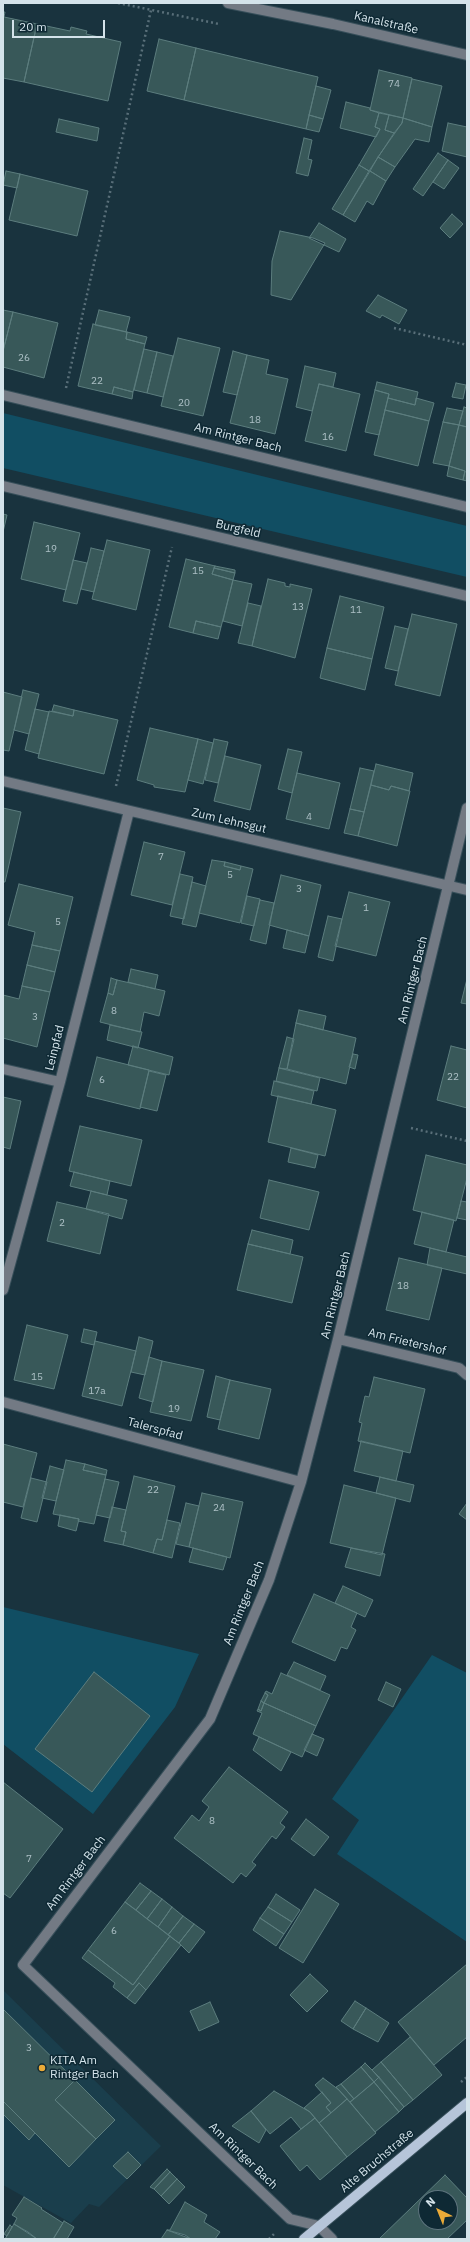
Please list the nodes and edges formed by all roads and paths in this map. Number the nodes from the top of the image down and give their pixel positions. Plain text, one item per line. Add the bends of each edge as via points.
1 (228, 3) edge
2 (151, 10) dead end
3 (467, 55) edge
4 (394, 328) dead end
5 (467, 345) edge
6 (3, 395) edge
7 (61, 409) junction
8 (3, 486) edge
9 (467, 507) edge
10 (177, 527) junction
11 (467, 596) edge
12 (3, 781) edge
13 (111, 807) junction
14 (467, 808) edge
15 (129, 812) junction
16 (449, 886) junction
17 (467, 890) edge
18 (3, 1069) edge
19 (60, 1082) junction
20 (391, 1123) junction
21 (467, 1141) edge
22 (3, 1290) edge
23 (338, 1339) junction
24 (467, 1375) edge
25 (3, 1402) edge
26 (301, 1482) junction
27 (467, 2103) edge
28 (319, 2226) junction
29 (304, 2239) edge
30 (332, 2239) edge

1 - 3 street, Kanalstraße
2 - 7 path
4 - 5 path
6 - 7 street, Am Rintger Bach
7 - 9 street, Am Rintger Bach
8 - 10 street, Burgfeld
10 - 11 street, Burgfeld
10 - 13 path
12 - 13 street, Zum Lehnsgut
13 - 15 street, Zum Lehnsgut
14 - 16 street, Am Rintger Bach
15 - 16 street, Zum Lehnsgut
15 - 19 street, Leinpfad
16 - 17 street, Zum Lehnsgut
16 - 20 street, Am Rintger Bach
18 - 19 street
19 - 22 street, Leinpfad
20 - 21 path
20 - 23 street, Am Rintger Bach
23 - 24 street, Am Frietershof via 459,1368
23 - 26 street, Am Rintger Bach
25 - 26 street, Talerspfad
26 - 28 street, Am Rintger Bach via 269,1580 210,1719 23,1965 290,2219
27 - 28 main road, Alte Bruchstraße
28 - 29 main road, Alte Bruchstraße
28 - 30 street

